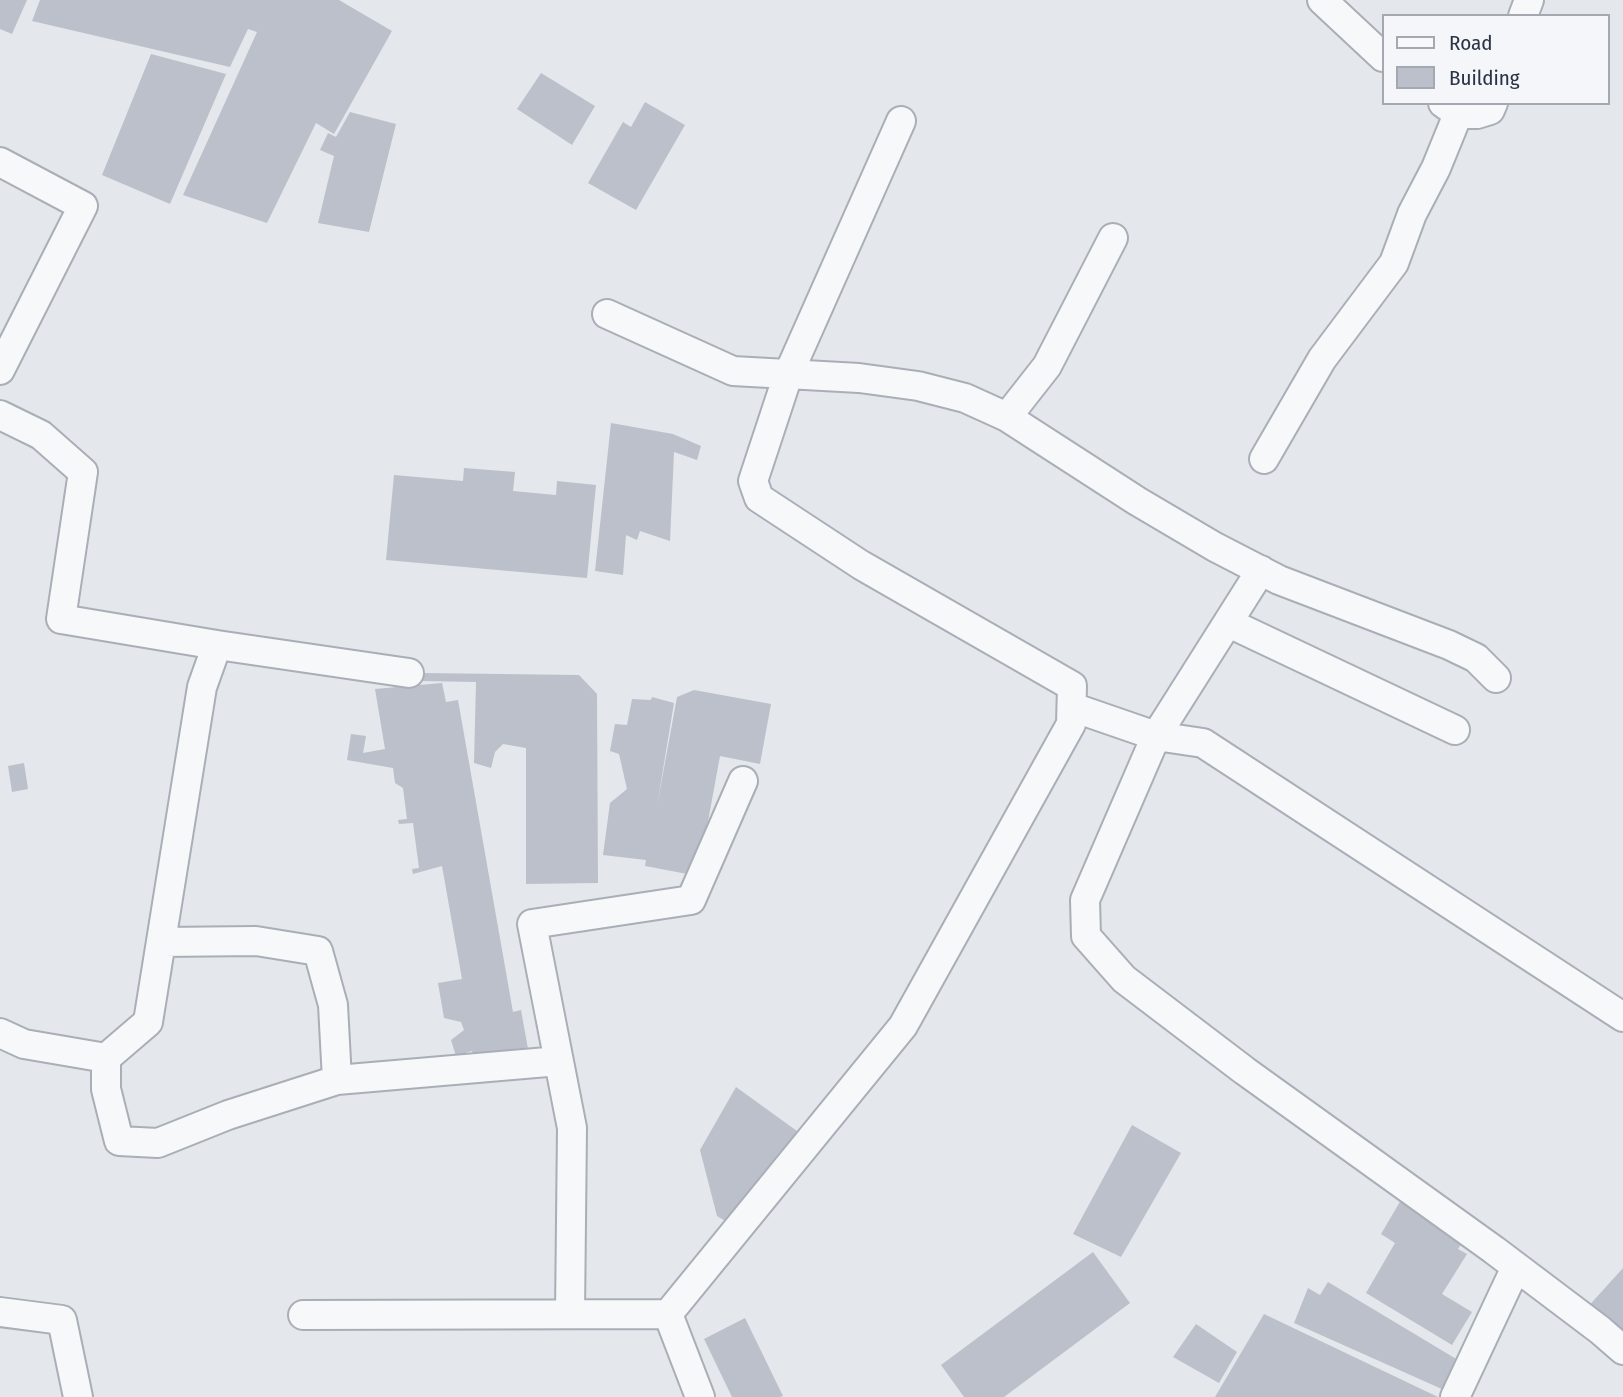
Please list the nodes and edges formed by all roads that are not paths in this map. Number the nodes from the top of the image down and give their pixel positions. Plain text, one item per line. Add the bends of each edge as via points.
1 (1322, 0) edge
2 (1382, 56) edge
3 (1492, 105) edge
4 (1451, 109) edge
5 (901, 121) dead end
6 (0, 162) edge
7 (1113, 238) dead end
8 (607, 314) dead end
9 (0, 370) edge
10 (788, 375) junction
11 (0, 415) edge
12 (1007, 417) junction
13 (1264, 459) dead end
14 (1261, 570) junction
15 (1229, 624) junction
16 (217, 645) junction
17 (409, 673) dead end
18 (1496, 678) dead end
19 (1072, 707) junction
20 (1455, 730) dead end
21 (1156, 737) junction
22 (743, 781) dead end
23 (161, 942) junction
24 (1623, 1017) edge
25 (0, 1033) edge
26 (106, 1058) junction
27 (559, 1061) junction
28 (337, 1080) junction
29 (1516, 1267) junction
30 (0, 1312) edge
31 (570, 1313) junction
32 (668, 1314) junction
33 (303, 1315) dead end
34 (1623, 1350) edge
35 (78, 1397) edge
36 (701, 1397) edge
37 (1454, 1397) edge

1 - 2 street
3 - 4 street via 1477,114
4 - 13 street via 1436,168 1394,263 1322,359
5 - 10 street
6 - 9 street via 83,206
7 - 12 street via 1047,366
8 - 10 street via 733,371
10 - 12 street via 918,386 965,398
10 - 19 street via 753,481 759,498 862,565 1072,686
11 - 16 street via 41,435 83,472 61,619
12 - 14 street via 1137,501
14 - 15 street
14 - 18 street via 1448,645 1476,658
15 - 20 street
15 - 21 street
16 - 17 street
16 - 23 street via 202,687
19 - 21 street
19 - 32 street via 1071,724 904,1026
21 - 24 street via 1203,743
21 - 29 street via 1086,900 1086,936 1124,979
22 - 27 street via 691,900 532,924
23 - 26 street via 148,1023
23 - 28 street via 256,941 318,951 333,1005
25 - 26 street via 24,1044
26 - 28 street via 106,1089 118,1141 158,1143
27 - 28 street
27 - 31 street via 572,1128
29 - 34 street
29 - 37 street
30 - 35 street via 62,1320
31 - 32 street
31 - 33 street
32 - 36 street

